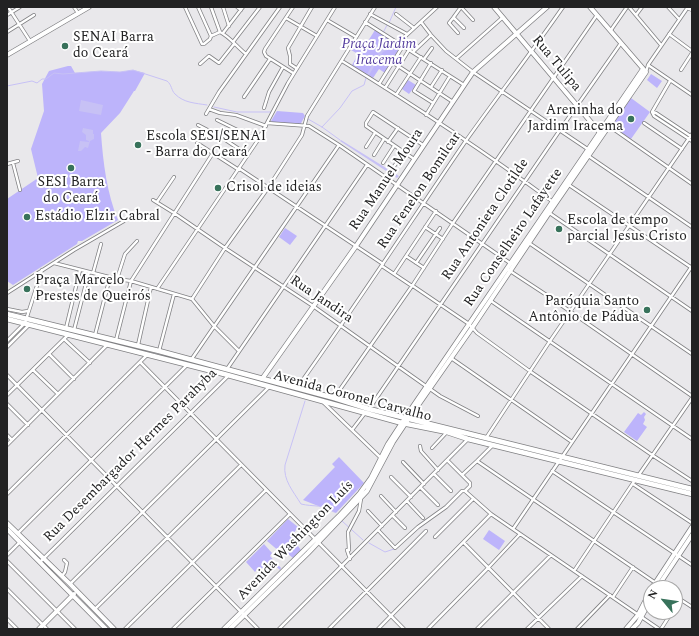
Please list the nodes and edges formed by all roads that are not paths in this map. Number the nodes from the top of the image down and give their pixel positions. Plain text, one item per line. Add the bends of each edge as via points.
1 (8, 7) edge
2 (20, 7) edge
3 (74, 7) edge
4 (89, 7) edge
5 (184, 7) edge
6 (198, 7) edge
7 (211, 7) edge
8 (223, 7) edge
9 (237, 7) edge
10 (260, 7) edge
11 (280, 7) edge
12 (293, 7) edge
13 (312, 7) edge
14 (335, 7) edge
15 (375, 7) edge
16 (437, 7) edge
17 (461, 7) edge
18 (494, 7) edge
19 (547, 7) edge
20 (563, 7) edge
21 (590, 7) edge
22 (628, 7) edge
23 (642, 7) edge
24 (668, 7) edge
25 (687, 7) edge
26 (242, 8) edge
27 (692, 10) edge
28 (12, 12) junction
29 (78, 14) junction
30 (370, 14) junction
31 (396, 14) dead end
32 (7, 15) edge
33 (34, 15) dead end
34 (598, 15) junction
35 (636, 15) junction
36 (286, 18) junction
37 (454, 18) junction
38 (502, 18) junction
39 (679, 19) junction
40 (327, 20) junction
41 (473, 20) dead end
42 (366, 22) junction
43 (421, 22) junction
44 (20, 24) junction
45 (229, 26) junction
46 (301, 26) junction
47 (414, 28) junction
48 (464, 28) dead end
49 (611, 30) junction
50 (7, 32) edge
51 (220, 32) junction
52 (223, 33) junction
53 (458, 33) dead end
54 (407, 34) junction
55 (516, 34) junction
56 (669, 34) junction
57 (431, 35) junction
58 (211, 36) junction
59 (317, 36) junction
60 (356, 38) junction
61 (30, 41) junction
62 (233, 43) junction
63 (398, 43) junction
64 (621, 43) junction
65 (661, 45) junction
66 (403, 46) junction
67 (432, 48) dead end
68 (409, 50) junction
69 (413, 52) junction
70 (532, 52) junction
71 (692, 52) edge
72 (246, 54) junction
73 (7, 55) edge
74 (421, 56) junction
75 (457, 58) junction
76 (270, 59) junction
77 (424, 59) junction
78 (342, 61) junction
79 (392, 62) junction
80 (431, 63) junction
81 (200, 64) dead end
82 (399, 66) junction
83 (283, 67) junction
84 (296, 68) junction
85 (646, 68) junction
86 (442, 70) junction
87 (680, 70) dead end
88 (473, 72) junction
89 (293, 73) junction
90 (410, 74) junction
91 (450, 76) junction
92 (555, 78) junction
93 (420, 80) junction
94 (670, 80) junction
95 (379, 84) junction
96 (464, 85) junction
97 (431, 87) junction
98 (385, 88) junction
99 (501, 91) junction
100 (440, 93) junction
101 (396, 95) junction
102 (692, 95) edge
103 (244, 97) dead end
104 (453, 102) junction
105 (433, 104) junction
106 (577, 106) junction
107 (208, 108) junction
108 (264, 108) dead end
109 (531, 110) junction
110 (206, 114) dead end
111 (426, 115) junction
112 (217, 120) dead end
113 (438, 123) junction
114 (267, 124) junction
115 (644, 124) dead end
116 (198, 125) dead end
117 (305, 125) junction
118 (607, 125) junction
119 (398, 128) junction
120 (560, 130) junction
121 (375, 133) junction
122 (601, 134) junction
123 (691, 137) edge
124 (384, 139) junction
125 (258, 140) junction
126 (692, 141) edge
127 (388, 142) junction
128 (466, 142) junction
129 (197, 143) dead end
130 (339, 144) junction
131 (424, 145) junction
132 (394, 146) junction
133 (366, 147) dead end
134 (682, 149) junction
135 (213, 153) junction
136 (404, 153) junction
137 (588, 153) junction
138 (248, 155) junction
139 (374, 155) dead end
140 (414, 159) junction
141 (18, 161) dead end
142 (496, 162) junction
143 (13, 163) junction
144 (383, 163) dead end
145 (7, 164) edge
146 (367, 165) junction
147 (669, 168) junction
148 (239, 169) junction
149 (392, 169) dead end
150 (174, 177) dead end
151 (525, 181) junction
152 (396, 184) junction
153 (568, 184) junction
154 (692, 184) edge
155 (268, 188) junction
156 (20, 190) dead end
157 (649, 198) junction
158 (153, 200) dead end
159 (157, 202) junction
160 (554, 202) junction
161 (424, 203) junction
162 (296, 207) junction
163 (436, 211) junction
164 (547, 212) junction
165 (174, 213) junction
166 (124, 222) dead end
167 (453, 223) junction
168 (325, 226) junction
169 (630, 226) junction
170 (425, 227) junction
171 (692, 227) edge
172 (440, 228) dead end
173 (198, 229) junction
174 (436, 234) junction
175 (443, 239) junction
176 (137, 241) dead end
177 (529, 242) junction
178 (482, 243) junction
179 (101, 244) dead end
180 (356, 246) junction
181 (225, 248) junction
182 (610, 255) junction
183 (406, 256) junction
184 (54, 263) junction
185 (416, 263) junction
186 (510, 263) junction
187 (383, 265) junction
188 (692, 267) edge
189 (255, 268) junction
190 (424, 268) junction
191 (42, 270) junction
192 (80, 270) junction
193 (508, 270) junction
194 (89, 272) junction
195 (93, 273) junction
196 (394, 274) junction
197 (110, 277) junction
198 (117, 279) junction
199 (131, 281) junction
200 (590, 284) junction
201 (412, 286) junction
202 (151, 287) junction
203 (283, 287) junction
204 (157, 289) junction
205 (7, 293) edge
206 (174, 294) junction
207 (671, 297) junction
208 (192, 299) junction
209 (488, 299) junction
210 (441, 304) junction
211 (314, 306) junction
212 (7, 309) edge
213 (28, 310) junction
214 (692, 311) edge
215 (571, 312) junction
216 (7, 314) edge
217 (7, 319) edge
218 (27, 322) junction
219 (651, 325) junction
220 (214, 326) junction
221 (342, 326) junction
222 (470, 326) junction
223 (70, 329) junction
224 (68, 334) junction
225 (95, 336) junction
226 (64, 339) junction
227 (116, 340) junction
228 (7, 341) edge
229 (550, 341) junction
230 (108, 344) junction
231 (370, 345) junction
232 (138, 346) junction
233 (7, 347) edge
234 (159, 351) junction
235 (239, 351) junction
236 (49, 354) junction
237 (148, 354) junction
238 (632, 354) junction
239 (692, 354) edge
240 (449, 357) junction
241 (140, 362) junction
242 (189, 362) junction
243 (90, 363) junction
244 (399, 365) junction
245 (33, 370) junction
246 (226, 372) junction
247 (531, 372) junction
248 (7, 375) edge
249 (74, 379) junction
250 (262, 379) junction
251 (270, 384) junction
252 (611, 384) junction
253 (17, 385) junction
254 (165, 387) junction
255 (429, 387) junction
256 (297, 391) junction
257 (58, 394) junction
258 (7, 395) edge
259 (315, 396) junction
260 (692, 397) edge
261 (334, 398) junction
262 (512, 400) junction
263 (322, 401) junction
264 (7, 404) edge
265 (42, 410) junction
266 (367, 411) junction
267 (592, 413) junction
268 (191, 414) junction
269 (478, 416) dead end
270 (407, 418) junction
271 (403, 423) junction
272 (28, 425) junction
273 (672, 426) junction
274 (352, 430) junction
275 (447, 432) junction
276 (7, 435) edge
277 (67, 435) junction
278 (486, 438) junction
279 (216, 439) junction
280 (468, 439) junction
281 (692, 439) edge
282 (12, 440) junction
283 (572, 442) junction
284 (7, 445) edge
285 (492, 445) junction
286 (420, 446) dead end
287 (432, 448) dead end
288 (652, 455) junction
289 (560, 459) junction
290 (91, 460) junction
291 (382, 460) junction
292 (448, 461) junction
293 (477, 461) junction
294 (403, 462) dead end
295 (242, 465) junction
296 (438, 470) junction
297 (552, 471) junction
298 (434, 474) junction
299 (462, 475) junction
300 (390, 477) dead end
301 (636, 480) junction
302 (692, 481) edge
303 (424, 484) junction
304 (117, 486) junction
305 (421, 488) junction
306 (692, 489) edge
307 (266, 490) junction
308 (451, 491) dead end
309 (465, 491) junction
310 (7, 494) edge
311 (692, 494) edge
312 (381, 496) dead end
313 (411, 497) junction
314 (360, 498) junction
315 (473, 499) junction
316 (533, 499) junction
317 (407, 501) junction
318 (438, 505) dead end
319 (368, 511) dead end
320 (143, 512) junction
321 (396, 512) junction
322 (614, 512) junction
323 (290, 514) junction
324 (491, 514) junction
325 (393, 516) junction
326 (424, 518) dead end
327 (338, 519) junction
328 (692, 523) edge
329 (7, 526) edge
330 (382, 526) junction
331 (692, 527) edge
332 (405, 528) dead end
333 (513, 529) junction
334 (378, 530) junction
335 (426, 531) dead end
336 (18, 533) junction
337 (520, 534) junction
338 (692, 535) edge
339 (435, 537) dead end
340 (168, 538) junction
341 (317, 541) junction
342 (594, 541) junction
343 (20, 542) junction
344 (464, 543) junction
345 (677, 554) junction
346 (7, 555) edge
347 (551, 555) junction
348 (350, 559) junction
349 (41, 560) junction
350 (64, 560) dead end
351 (7, 561) edge
352 (193, 562) junction
353 (692, 565) edge
354 (342, 567) junction
355 (489, 567) junction
356 (633, 567) junction
357 (574, 571) junction
358 (62, 576) junction
359 (582, 576) junction
360 (650, 580) edge
361 (660, 580) edge
362 (70, 584) junction
363 (216, 587) junction
364 (7, 589) edge
365 (77, 591) junction
366 (367, 592) junction
367 (514, 592) junction
368 (73, 595) junction
369 (611, 596) junction
370 (683, 601) edge
371 (692, 607) edge
372 (95, 609) junction
373 (643, 609) edge
374 (57, 611) junction
375 (643, 611) edge
376 (243, 614) junction
377 (391, 616) junction
378 (640, 616) junction
379 (538, 618) junction
380 (7, 619) edge
381 (666, 620) edge
382 (43, 625) junction
383 (17, 629) edge
384 (39, 629) edge
385 (47, 629) edge
386 (75, 629) edge
387 (106, 629) edge
388 (114, 629) edge
389 (125, 629) edge
390 (173, 629) edge
391 (224, 629) edge
392 (230, 629) edge
393 (258, 629) edge
394 (279, 629) edge
395 (329, 629) edge
396 (378, 629) edge
397 (404, 629) edge
398 (428, 629) edge
399 (477, 629) edge
400 (527, 629) edge
401 (549, 629) edge
402 (577, 629) edge
403 (626, 629) edge
404 (632, 629) edge
405 (660, 629) edge

1 - 28 street
2 - 28 street
3 - 29 street
4 - 29 street
5 - 58 street via 200,42 204,44
6 - 58 street
7 - 51 street
8 - 45 street
9 - 26 street
10 - 62 street
11 - 72 street
12 - 36 street
13 - 46 street
14 - 40 street
15 - 30 street
16 - 43 street
17 - 37 street
17 - 41 street
18 - 38 street, Rua Tulipa
19 - 55 street, Rua Manuel Moura
20 - 70 street, Rua Fenelon Bomilcar
21 - 34 street
22 - 35 street
22 - 49 street
23 - 35 street
24 - 39 street
25 - 27 street
25 - 39 street, Rua Conselheiro Lafayette
26 - 45 street
28 - 32 street
28 - 44 street
29 - 61 street
30 - 42 street
30 - 54 street
31 - 47 street
33 - 44 street
34 - 49 street
34 - 92 street
35 - 65 street
36 - 46 street
36 - 76 street via 264,49
37 - 48 street
37 - 53 street via 449,22
38 - 55 street, Rua Tulipa
38 - 75 street
39 - 56 street, Rua Conselheiro Lafayette
40 - 59 street
40 - 60 street
42 - 60 street
42 - 63 street
43 - 47 street
43 - 57 street
44 - 50 street
44 - 61 street
45 - 52 street
46 - 59 street
46 - 84 street via 288,48 290,64
47 - 54 street
49 - 64 street
51 - 52 street
51 - 58 street
52 - 62 street
54 - 63 street
55 - 70 street, Rua Tulipa
55 - 88 street, Rua Manuel Moura
56 - 65 street, Rua Conselheiro Lafayette
56 - 71 street
57 - 69 street
57 - 75 street via 446,51
59 - 84 street
60 - 78 street
61 - 73 street
62 - 72 street
62 - 81 street via 219,63 208,56
63 - 66 street
64 - 85 street
64 - 106 street, Rua Antonieta Clotilde
65 - 85 street, Rua Conselheiro Lafayette
66 - 68 street
66 - 79 street
67 - 77 street
68 - 69 street
68 - 82 street
69 - 74 street
70 - 92 street, Rua Tulipa
70 - 99 street, Rua Fenelon Bomilcar
71 - 87 street
72 - 107 street
74 - 77 street
74 - 90 street
75 - 88 street
76 - 83 street
76 - 103 street
77 - 80 street
78 - 95 street
78 - 117 street via 306,117
79 - 82 street
79 - 95 street
80 - 86 street
80 - 93 street
82 - 90 street
82 - 98 street
83 - 89 street
83 - 108 street via 269,92
84 - 89 street
85 - 94 street
85 - 118 street, Rua Conselheiro Lafayette
86 - 91 street
86 - 97 street
88 - 96 street, Rua Manuel Moura
88 - 99 street
89 - 114 street
90 - 93 street
90 - 101 street
91 - 96 street
91 - 100 street
92 - 106 street, Rua Tulipa
92 - 109 street
93 - 97 street
93 - 105 street via 414,91
94 - 102 street
94 - 123 street via 652,112
95 - 98 street
96 - 104 street, Rua Manuel Moura
97 - 100 street
98 - 101 street
99 - 109 street
99 - 128 street, Rua Fenelon Bomilcar
100 - 104 street
100 - 105 street
101 - 111 street
104 - 113 street, Rua Manuel Moura
105 - 111 street
106 - 120 street, Rua Antonieta Clotilde
106 - 122 street, Rua Tulipa
107 - 110 street
107 - 114 street
109 - 120 street
109 - 142 street
111 - 113 street
112 - 125 street
113 - 128 street
113 - 131 street, Rua Manuel Moura
114 - 117 street
114 - 125 street
115 - 134 street
116 - 138 street
117 - 130 street
117 - 155 street via 302,135
118 - 122 street, Rua Conselheiro Lafayette
118 - 147 street
119 - 121 street via 373,112 366,127
119 - 127 street
119 - 131 street
120 - 137 street
120 - 151 street, Rua Antonieta Clotilde
121 - 124 street
121 - 133 street
122 - 137 street, Rua Conselheiro Lafayette
123 - 126 street
123 - 134 street
124 - 127 street
124 - 139 street
125 - 138 street
127 - 132 street
128 - 142 street
128 - 161 street, Rua Fenelon Bomilcar
129 - 135 street
130 - 146 street
130 - 162 street
131 - 140 street, Rua Manuel Moura
132 - 136 street
132 - 144 street
134 - 147 street
135 - 148 street
135 - 165 street
136 - 140 street
136 - 149 street
137 - 153 street, Rua Conselheiro Lafayette
137 - 157 street
137 - 160 street, Rua Conselheiro Lafayette
138 - 148 street
140 - 152 street, Rua Manuel Moura
141 - 143 street
142 - 151 street
142 - 167 street
143 - 145 street
143 - 156 street
146 - 152 street
146 - 168 street, Rua Desembargador Hermes Parahyba
147 - 154 street
147 - 157 street
148 - 155 street
148 - 173 street
150 - 159 street
151 - 160 street
151 - 178 street, Rua Antonieta Clotilde
152 - 161 street
152 - 180 street, Rua Manuel Moura
153 - 160 street, Rua Conselheiro Lafayette
153 - 169 street
155 - 162 street
155 - 181 street
157 - 169 street
157 - 171 street
158 - 159 street, Rua Jandira
159 - 165 street, Rua Jandira
160 - 164 street, Rua Conselheiro Lafayette
161 - 163 street
161 - 187 street, Rua Fenelon Bomilcar
162 - 168 street
162 - 189 street
163 - 167 street
163 - 170 street
164 - 177 street, Rua Conselheiro Lafayette
164 - 182 street
164 - 186 street, Rua Conselheiro Lafayette
165 - 173 street, Rua Jandira
165 - 199 street
166 - 184 street
167 - 175 street
167 - 178 street
168 - 180 street
168 - 203 street, Rua Desembargador Hermes Parahyba
169 - 182 street
169 - 188 street
170 - 174 street
170 - 183 street
172 - 174 street
173 - 181 street, Rua Jandira
173 - 204 street
174 - 175 street
174 - 185 street
175 - 190 street
176 - 198 street via 125,254
177 - 193 street, Rua Conselheiro Lafayette
177 - 200 street
178 - 186 street
178 - 210 street, Rua Antonieta Clotilde
179 - 195 street
180 - 187 street
180 - 211 street, Rua Manuel Moura
181 - 189 street, Rua Jandira
181 - 208 street
182 - 200 street
182 - 207 street
183 - 185 street
183 - 196 street
184 - 191 street
184 - 192 street
185 - 190 street
186 - 193 street, Rua Conselheiro Lafayette
187 - 196 street
187 - 221 street, Rua Fenelon Bomilcar
188 - 207 street
189 - 203 street, Rua Jandira
189 - 220 street
190 - 201 street
191 - 205 street
191 - 213 street
192 - 194 street
192 - 223 street
193 - 209 street, Rua Conselheiro Lafayette
193 - 215 street
194 - 195 street
194 - 223 street
195 - 197 street
196 - 201 street
197 - 198 street
197 - 225 street
198 - 199 street
199 - 202 street
199 - 227 street
200 - 215 street
200 - 219 street
201 - 210 street
201 - 231 street
202 - 204 street
202 - 232 street
203 - 211 street, Rua Jandira
203 - 235 street, Rua Desembargador Hermes Parahyba
204 - 206 street
206 - 208 street
206 - 234 street
207 - 214 street
207 - 219 street
208 - 220 street
209 - 222 street, Rua Conselheiro Lafayette
209 - 229 street
210 - 222 street
210 - 244 street, Rua Antonieta Clotilde
211 - 221 street, Rua Jandira
211 - 250 street, Rua Manuel Moura
212 - 213 street via 22,312
213 - 218 street
215 - 229 street
215 - 238 street
216 - 218 main road, Avenida Coronel Carvalho
217 - 218 main road, Avenida Coronel Carvalho
218 - 223 main road, Avenida Coronel Carvalho
218 - 224 main road, Avenida Coronel Carvalho
218 - 228 street
218 - 233 street
219 - 238 street
219 - 239 street
220 - 235 street
220 - 242 street
221 - 231 street, Rua Jandira
221 - 256 street, Rua Fenelon Bomilcar
222 - 240 street, Rua Conselheiro Lafayette
222 - 247 street
223 - 224 street
223 - 225 main road, Avenida Coronel Carvalho
224 - 226 street
224 - 230 main road, Avenida Coronel Carvalho
225 - 227 main road, Avenida Coronel Carvalho
226 - 236 street
226 - 243 street
227 - 232 main road, Avenida Coronel Carvalho
229 - 247 street
229 - 252 street
230 - 237 main road, Avenida Coronel Carvalho
230 - 243 street
231 - 244 street, Rua Jandira
231 - 261 street
232 - 234 main road, Avenida Coronel Carvalho
234 - 242 main road, Avenida Coronel Carvalho
235 - 246 street, Rua Desembargador Hermes Parahyba
236 - 245 street
236 - 249 street
237 - 241 street
237 - 242 main road, Avenida Coronel Carvalho
238 - 252 street
238 - 260 street
240 - 255 street, Rua Conselheiro Lafayette
240 - 262 street
241 - 254 street
241 - 277 street
242 - 246 main road, Avenida Coronel Carvalho
242 - 254 street
243 - 249 street
244 - 255 street, Rua Jandira
244 - 266 street, Rua Antonieta Clotilde
245 - 253 street
245 - 257 street
246 - 250 main road, Avenida Coronel Carvalho
246 - 251 main road, Avenida Coronel Carvalho
246 - 268 street, Rua Desembargador Hermes Parahyba via 227,377
247 - 262 street
247 - 267 street
248 - 253 street
249 - 257 street
250 - 251 main road, Avenida Coronel Carvalho
251 - 256 main road, Avenida Coronel Carvalho
251 - 279 street
252 - 267 street
252 - 273 street
253 - 258 street
253 - 265 street
254 - 268 street
254 - 290 street
255 - 269 street, Rua Jandira via 440,396
255 - 270 street, Rua Conselheiro Lafayette
256 - 259 main road, Avenida Coronel Carvalho
257 - 265 street
259 - 261 main road, Avenida Coronel Carvalho
259 - 263 main road, Avenida Coronel Carvalho
260 - 273 street
261 - 266 main road, Avenida Coronel Carvalho
262 - 278 street
262 - 283 street
263 - 266 main road, Avenida Coronel Carvalho
263 - 274 street
264 - 272 street
265 - 272 street
265 - 277 street
266 - 270 main road, Avenida Coronel Carvalho
266 - 271 main road, Avenida Coronel Carvalho
266 - 274 street, Rua Antonieta Clotilde
267 - 283 street
267 - 288 street
268 - 279 street
268 - 304 street, Rua Desembargador Hermes Parahyba
270 - 271 street, Rua Conselheiro Lafayette
270 - 278 main road, Avenida Coronel Carvalho
271 - 275 main road, Avenida Coronel Carvalho
271 - 291 street, Avenida Washington Luís
272 - 282 street
273 - 281 street
273 - 288 street
274 - 291 street
275 - 280 main road, Avenida Coronel Carvalho
275 - 287 street
276 - 282 street
277 - 290 street
277 - 310 street
278 - 289 main road, Avenida Coronel Carvalho
279 - 295 street
279 - 320 street
280 - 285 main road, Avenida Coronel Carvalho
280 - 292 street
282 - 284 street
283 - 289 street
285 - 289 main road, Avenida Coronel Carvalho
285 - 293 street
286 - 296 street via 421,451
288 - 301 street
288 - 302 street
289 - 297 street
289 - 301 main road, Avenida Coronel Carvalho
290 - 304 street
290 - 336 street
291 - 314 street, Avenida Washington Luís via 374,480
291 - 327 street, Avenida Washington Luís via 367,484
292 - 296 street
292 - 299 street
293 - 299 street
293 - 316 street
294 - 303 street
295 - 307 street
295 - 340 street
296 - 298 street
297 - 316 street
297 - 322 street
298 - 303 street
298 - 308 street
299 - 309 street via 470,484
300 - 313 street
301 - 306 main road, Avenida Coronel Carvalho
301 - 311 main road, Avenida Coronel Carvalho
301 - 322 street
301 - 328 street
303 - 305 street
304 - 320 street
304 - 349 street, Rua Desembargador Hermes Parahyba
305 - 313 street
305 - 318 street
307 - 323 street
307 - 352 street
309 - 315 street
309 - 334 street via 395,548
312 - 321 street
313 - 317 street
314 - 327 street, Avenida Washington Luís
314 - 348 street via 359,511 348,532 347,550
315 - 324 street
315 - 339 street
316 - 333 street
316 - 342 street
317 - 321 street
317 - 326 street
319 - 330 street
320 - 340 street
320 - 362 street
321 - 325 street
322 - 342 street
322 - 345 street
323 - 341 street
323 - 363 street
324 - 333 street
324 - 344 street
325 - 330 street
325 - 332 street
327 - 341 street, Avenida Washington Luís
329 - 336 street
329 - 343 street
330 - 334 street
331 - 345 street
333 - 337 street
334 - 348 street
335 - 366 street
336 - 349 street
337 - 347 street
337 - 355 street
338 - 345 street
340 - 352 street
340 - 372 street
341 - 354 street
341 - 376 street, Avenida Washington Luís
342 - 356 street
342 - 357 street
343 - 346 street
343 - 349 street
344 - 355 street
344 - 377 street
345 - 353 street
345 - 361 street
347 - 357 street
347 - 367 street
348 - 354 street
349 - 358 street
349 - 368 street
350 - 358 street via 68,563
351 - 374 street
352 - 363 street
352 - 389 street
354 - 366 street
354 - 394 street
355 - 367 street
355 - 398 street
356 - 360 street
356 - 369 street
357 - 359 street
358 - 362 street
359 - 369 street
359 - 379 street
362 - 365 street
363 - 376 street
363 - 390 street
364 - 382 street
365 - 368 street
365 - 372 street
366 - 377 street
366 - 395 street
367 - 379 street
367 - 399 street
368 - 374 street
368 - 387 street
369 - 378 street
369 - 402 street
370 - 371 street
372 - 388 street
373 - 378 street
374 - 382 street
374 - 386 street
375 - 378 street
376 - 391 street, Avenida Washington Luís
376 - 392 street, Avenida Washington Luís
376 - 393 street
377 - 396 street
377 - 397 street
378 - 403 street
378 - 404 street
378 - 405 street
379 - 400 street
379 - 401 street
380 - 383 street
381 - 405 street
382 - 384 street
382 - 385 street

